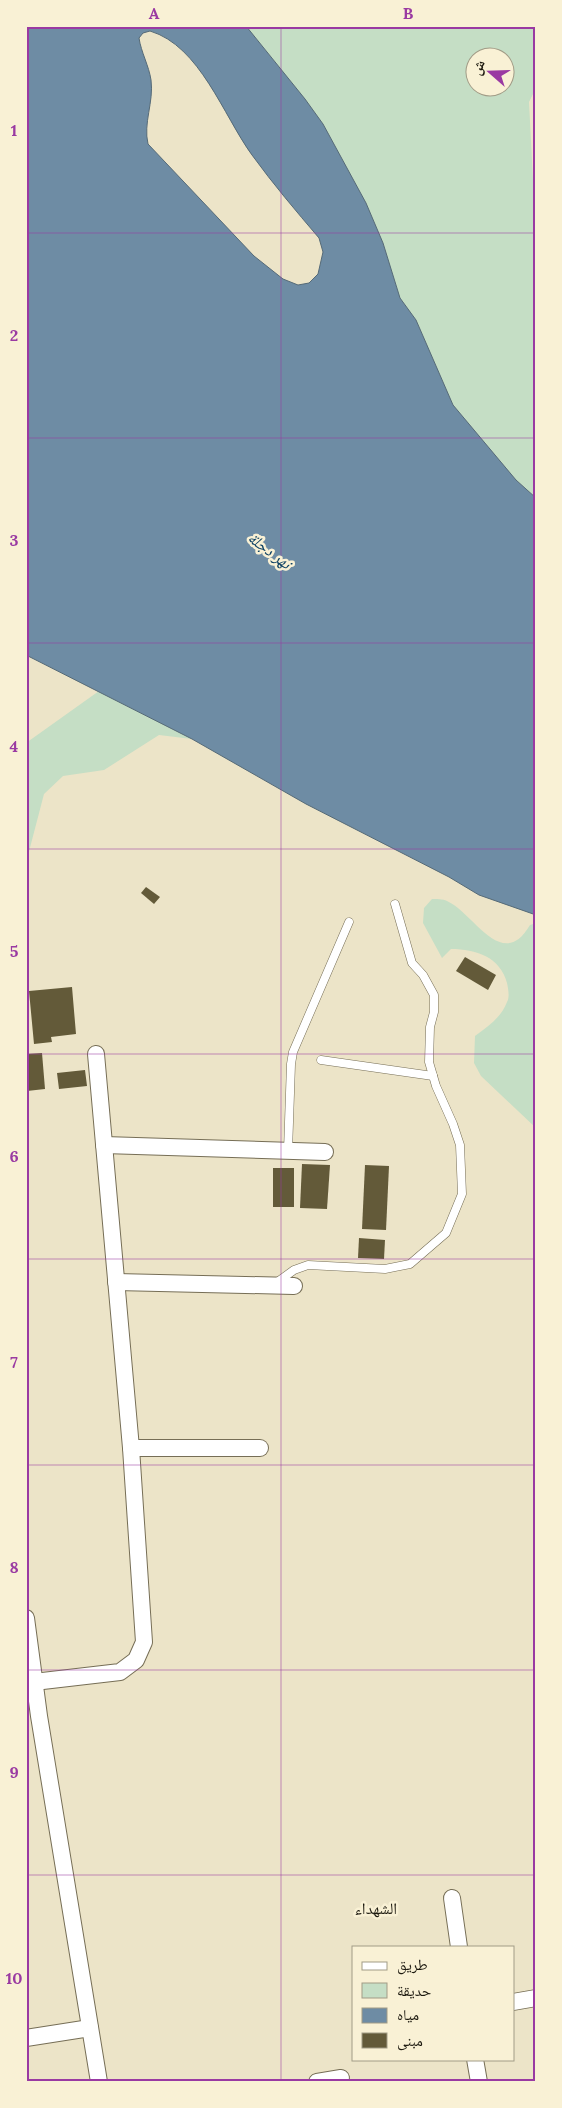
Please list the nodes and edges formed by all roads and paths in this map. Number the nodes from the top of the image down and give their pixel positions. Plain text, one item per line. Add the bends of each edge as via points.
1 (395, 904) dead end
2 (349, 922) dead end
3 (96, 1054) dead end
4 (321, 1060) dead end
5 (433, 1076) junction
6 (104, 1146) junction
7 (288, 1151) junction
8 (325, 1152) dead end
9 (116, 1282) junction
10 (274, 1286) junction
11 (294, 1286) dead end
12 (131, 1448) junction
13 (260, 1448) dead end
14 (26, 1618) edge
15 (34, 1682) junction
16 (32, 1716) edge
17 (452, 1898) dead end
18 (459, 1946) edge
19 (536, 1998) edge
20 (514, 2002) edge
21 (90, 2028) junction
22 (26, 2038) edge
23 (476, 2060) edge
24 (341, 2078) dead end
25 (99, 2082) edge
26 (318, 2082) edge
27 (479, 2082) edge

1 - 5 lane via 412,964 423,975 434,995 429,1045
2 - 7 lane via 293,1052
3 - 6 street
4 - 5 lane
5 - 10 lane via 460,1146 462,1194 446,1233 410,1264 384,1269 308,1265 294,1270
6 - 7 street
6 - 9 street
7 - 8 street
9 - 10 street
9 - 12 street
10 - 11 street
12 - 13 street
12 - 15 street via 143,1631 141,1651 136,1660 120,1672
14 - 15 street
15 - 16 street
16 - 21 street
17 - 18 street
19 - 20 street
21 - 22 street
21 - 25 street
23 - 27 street
24 - 26 street

